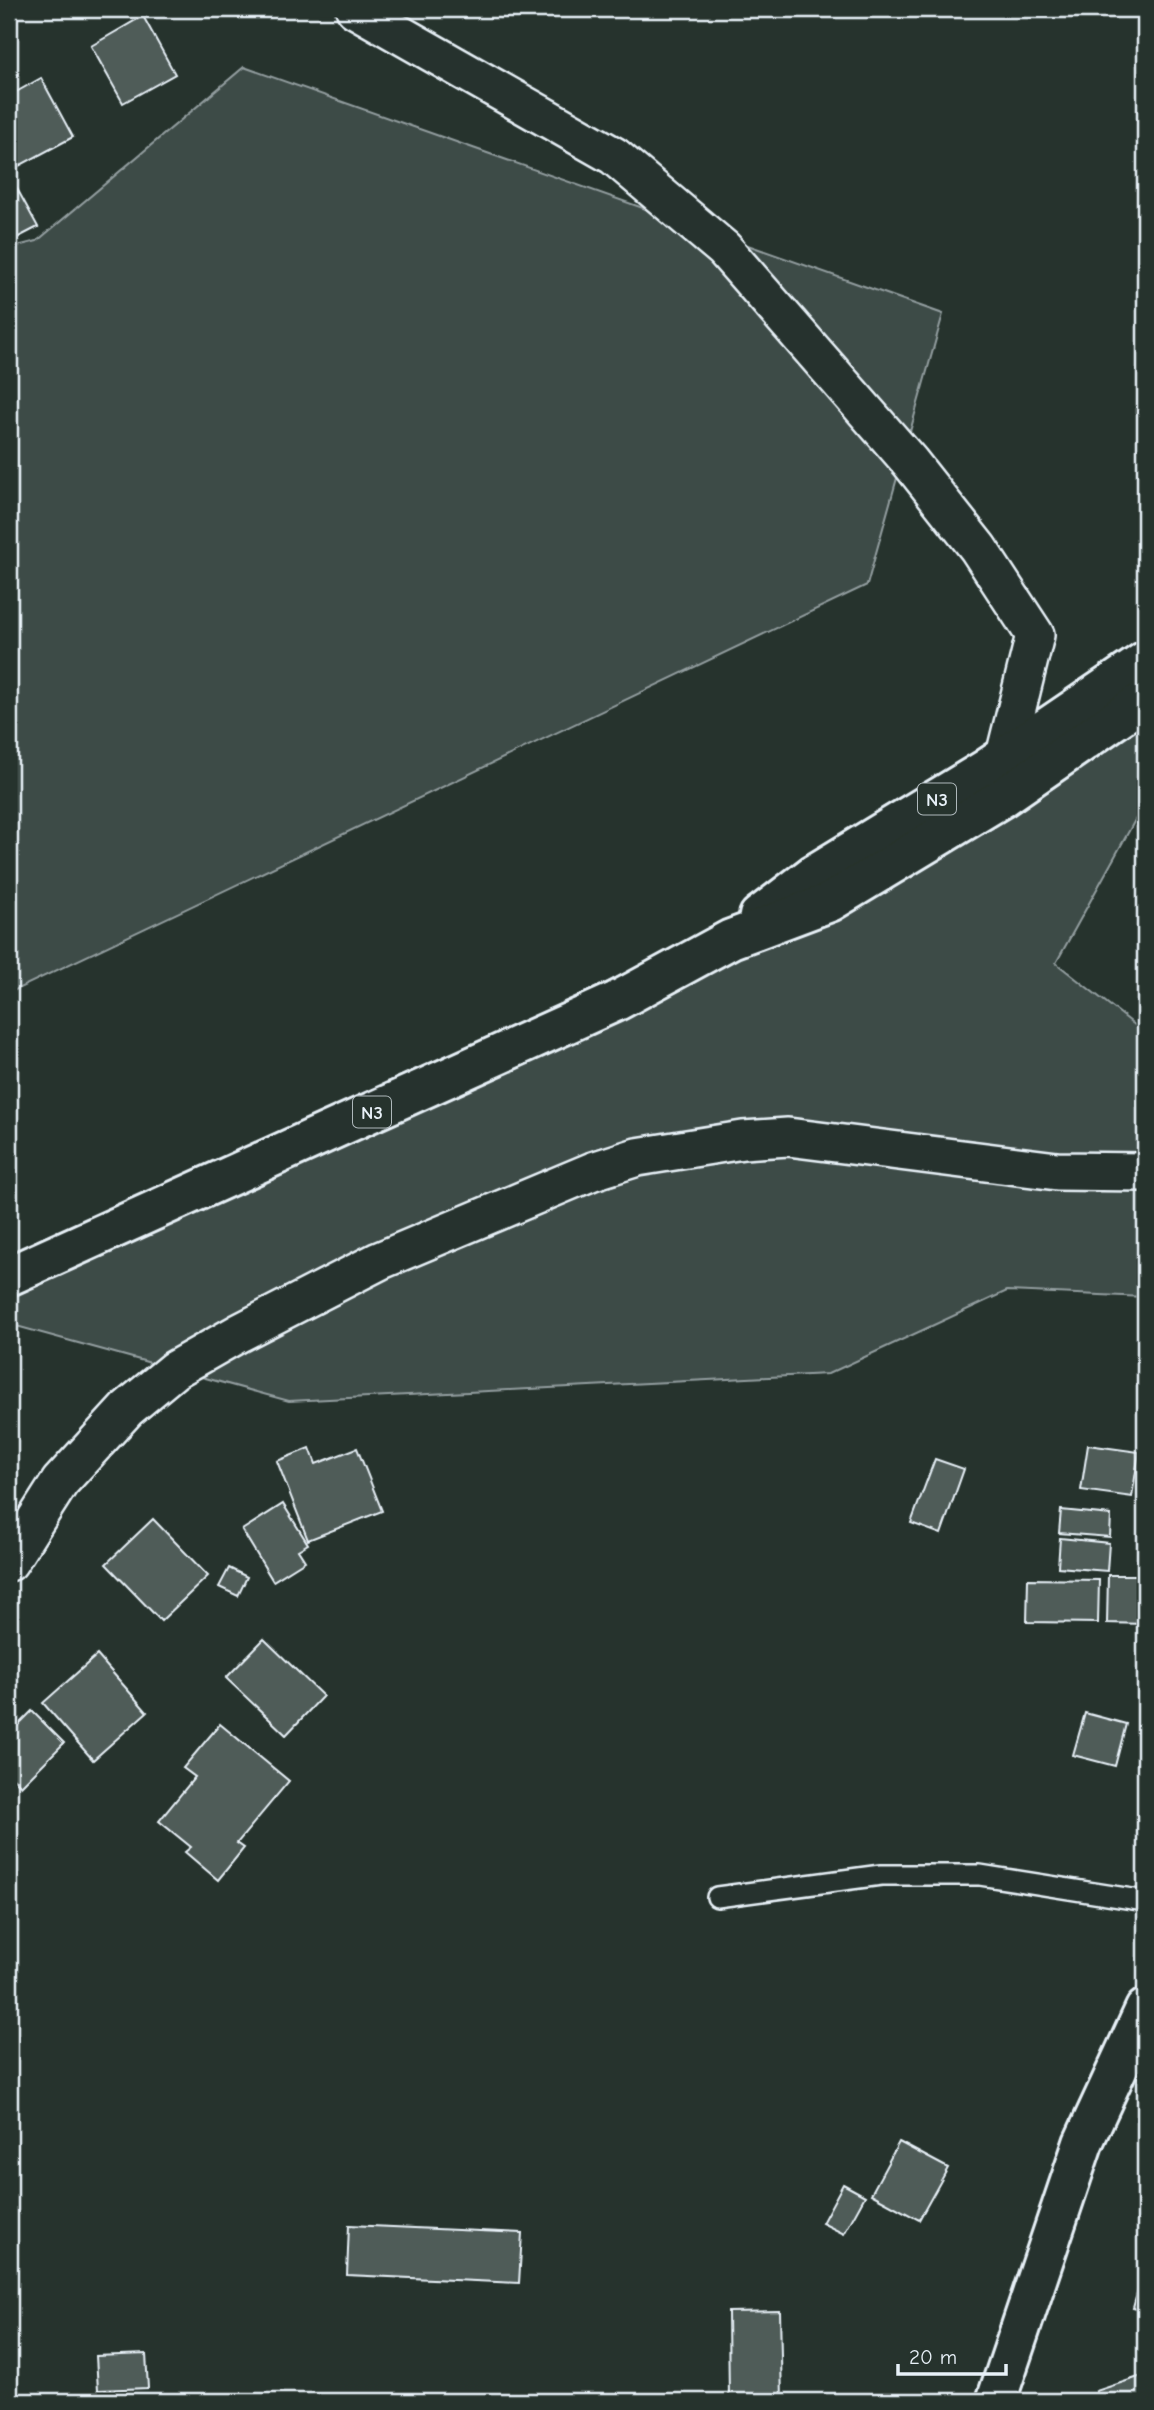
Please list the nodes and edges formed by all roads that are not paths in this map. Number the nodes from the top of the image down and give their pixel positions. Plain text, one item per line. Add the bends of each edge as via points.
1 (355, 9) edge
2 (1145, 661) edge
3 (1145, 699) edge
4 (1005, 756) junction
5 (731, 939) junction
6 (1145, 1172) edge
7 (9, 1276) edge
8 (9, 1562) edge
9 (717, 1897) dead end
10 (1145, 1901) edge
11 (1145, 2008) edge
12 (996, 2401) edge

1 - 4 street via 614,156 724,250 910,461 978,548 1035,635
2 - 4 main road, N3
3 - 5 main road, N3 via 903,860 830,902
4 - 5 main road, N3 via 814,874
5 - 7 main road, N3 via 617,1001
6 - 8 street via 1057,1171 788,1137 637,1157 593,1171 379,1261 174,1370 127,1409 60,1482
9 - 10 lane via 881,1875 980,1875
11 - 12 main road via 1083,2143

